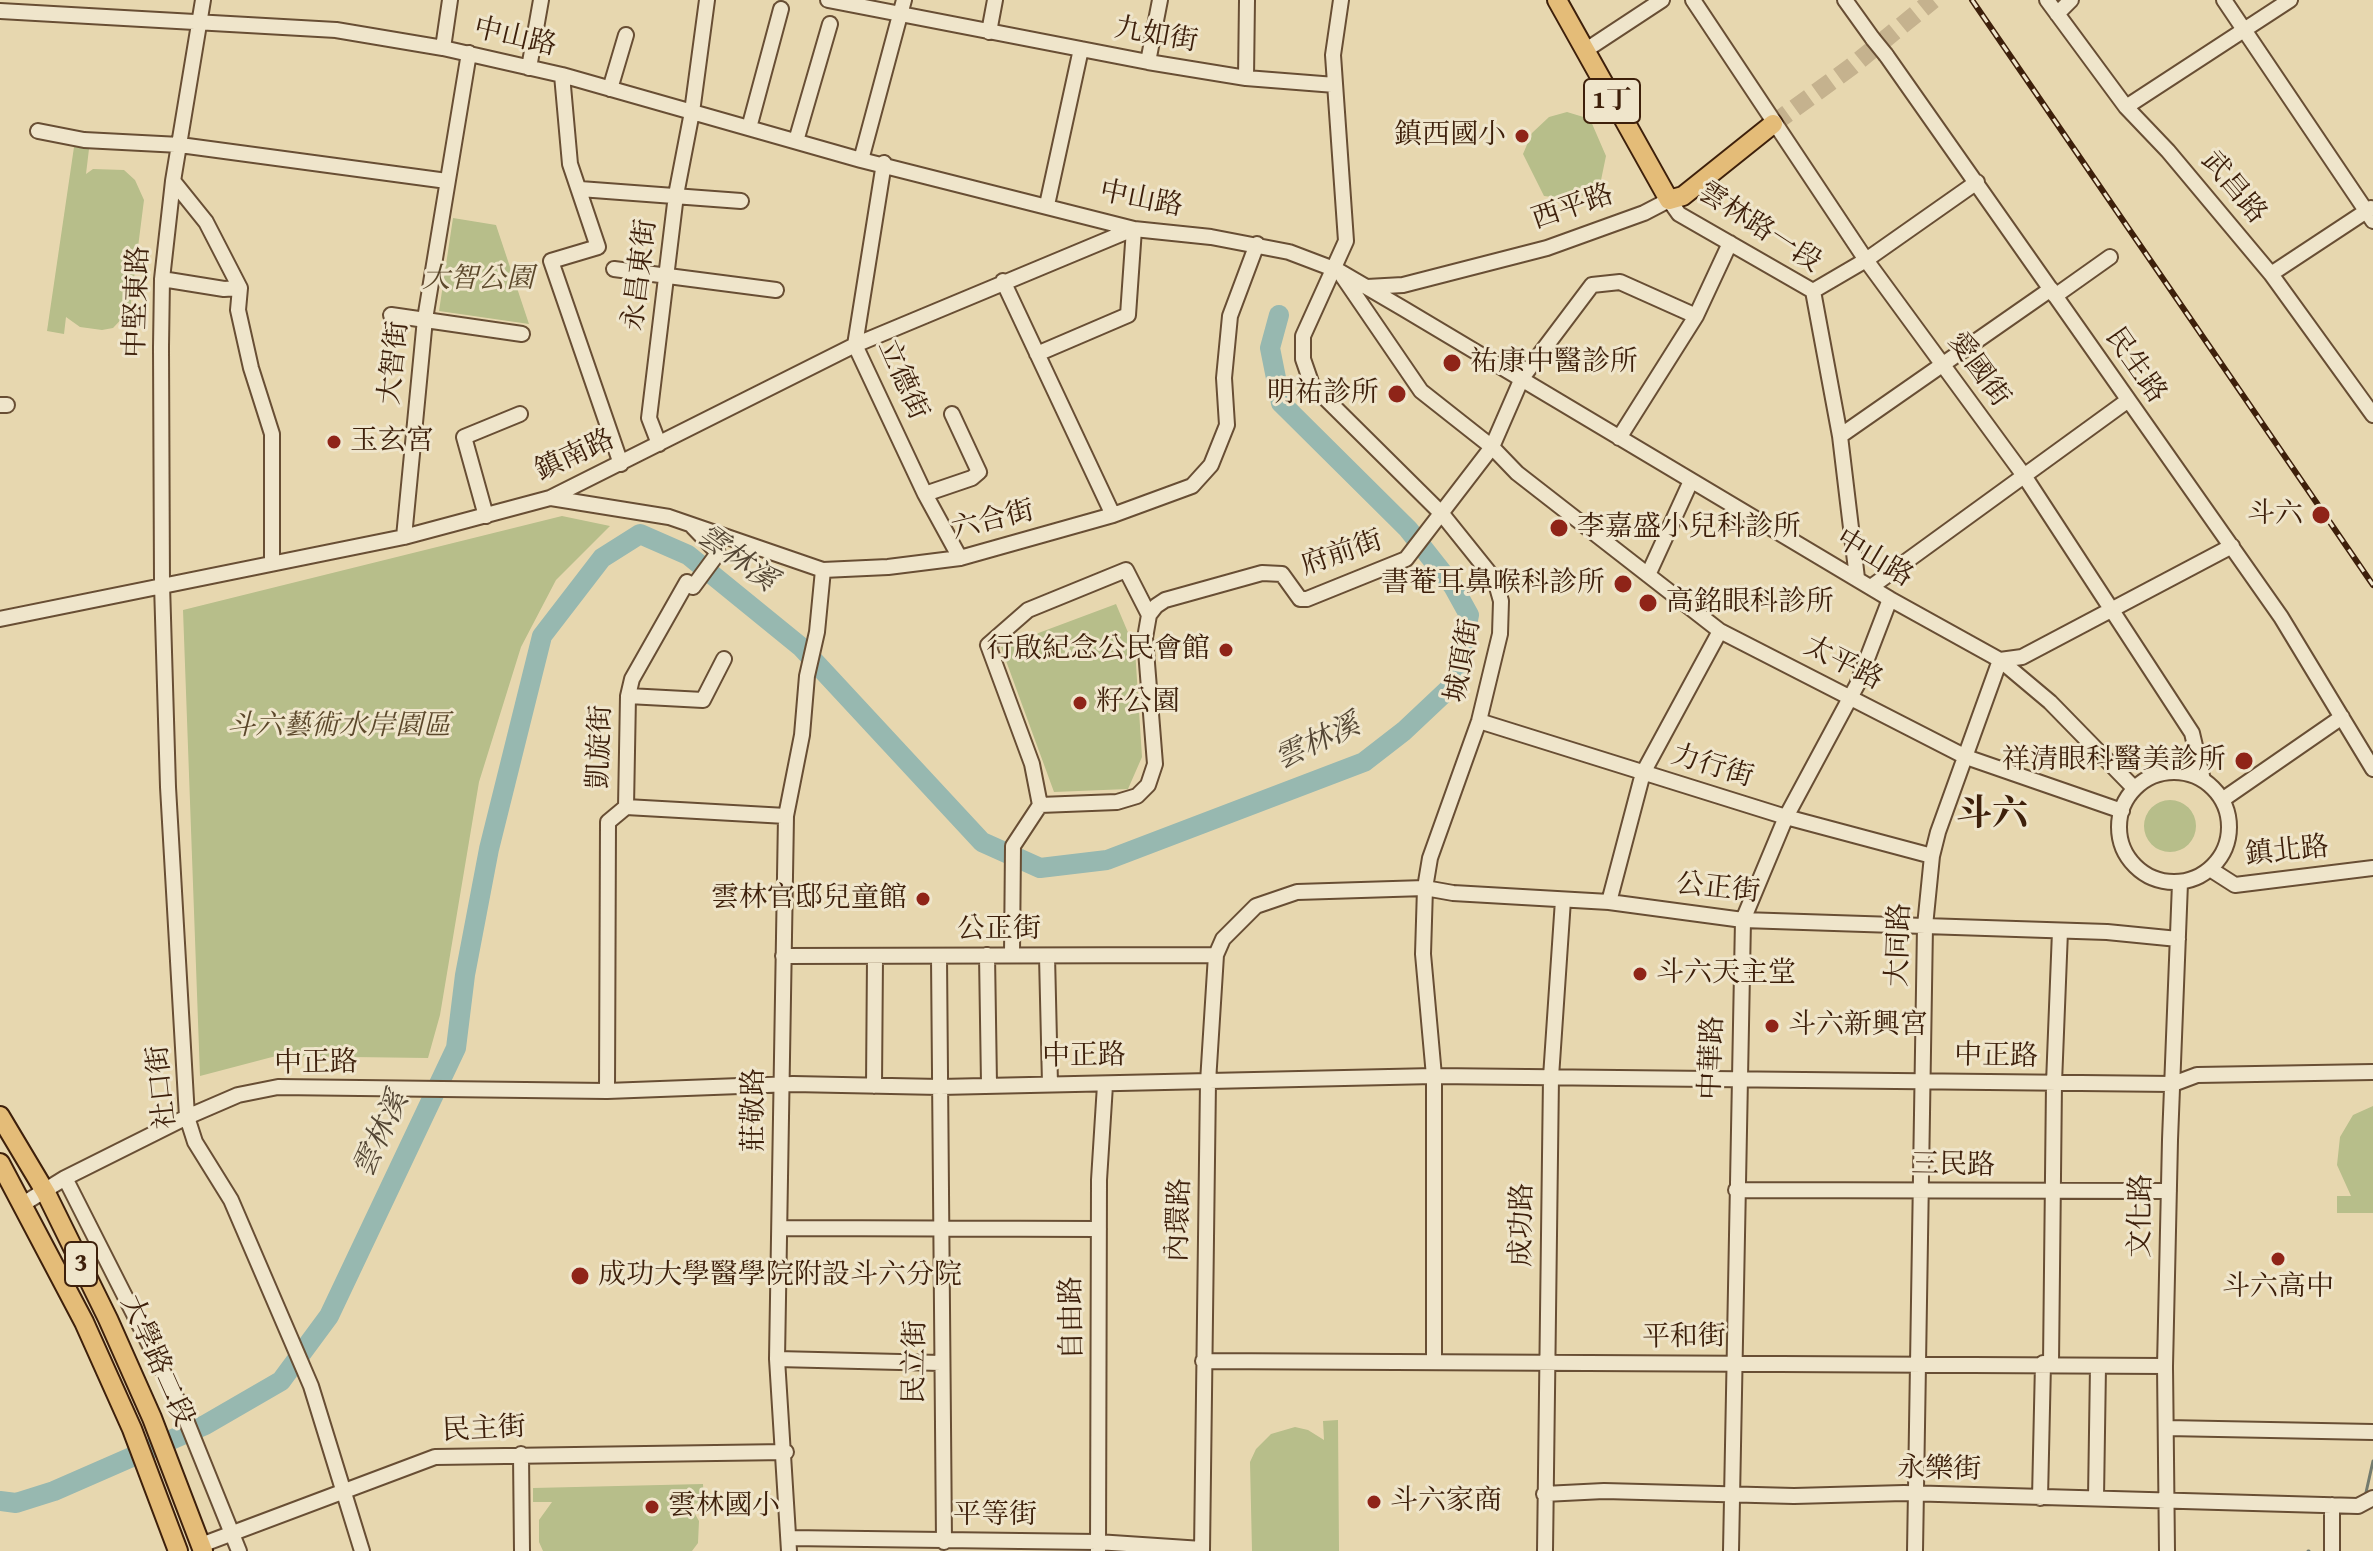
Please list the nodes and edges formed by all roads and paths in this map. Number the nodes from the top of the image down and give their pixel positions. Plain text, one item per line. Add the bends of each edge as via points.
1 (203, 0) edge
2 (450, 0) edge
3 (541, 0) edge
4 (707, 0) edge
5 (828, 0) edge
6 (995, 0) edge
7 (1160, 0) edge
8 (1247, 0) edge
9 (1341, 0) edge
10 (1557, 0) edge
11 (1662, 0) edge
12 (1693, 0) edge
13 (1845, 0) edge
14 (2047, 0) edge
15 (2071, 0) edge
16 (2224, 0) edge
17 (2290, 0) edge
18 (903, 6) edge
19 (781, 9) dead end
20 (0, 11) edge
21 (2057, 14) junction
22 (830, 24) dead end
23 (201, 25) junction
24 (2243, 31) junction
25 (989, 32) junction
26 (626, 35) dead end
27 (443, 48) junction
28 (1081, 49) junction
29 (1586, 50) junction
30 (469, 53) junction
31 (1148, 62) junction
32 (529, 68) junction
33 (562, 75) junction
34 (1246, 78) junction
35 (1335, 85) junction
36 (610, 89) junction
37 (2126, 107) junction
38 (692, 112) junction
39 (1773, 124) junction
40 (749, 128) junction
41 (38, 131) dead end
42 (796, 141) junction
43 (180, 145) junction
44 (861, 160) junction
45 (884, 163) junction
46 (173, 181) junction
47 (447, 181) junction
48 (1977, 182) junction
49 (580, 189) junction
50 (676, 195) junction
51 (1669, 200) junction
52 (741, 201) dead end
53 (1047, 205) junction
54 (2371, 213) edge
55 (1134, 229) junction
56 (1730, 243) junction
57 (1257, 244) junction
58 (2110, 257) dead end
59 (1866, 260) junction
60 (614, 269) dead end
61 (1336, 270) junction
62 (2271, 274) junction
63 (667, 275) junction
64 (162, 279) junction
65 (1003, 281) junction
66 (1366, 287) junction
67 (240, 288) junction
68 (776, 290) dead end
69 (1813, 291) junction
70 (2053, 293) junction
71 (391, 315) dead end
72 (1696, 316) junction
73 (425, 319) junction
74 (522, 334) dead end
75 (855, 345) junction
76 (1037, 354) junction
77 (1941, 366) junction
78 (1522, 378) junction
79 (2127, 401) junction
80 (520, 414) dead end
81 (952, 414) dead end
82 (2373, 415) edge
83 (1840, 436) junction
84 (1619, 438) junction
85 (659, 444) junction
86 (1492, 447) junction
87 (621, 464) junction
88 (2025, 477) junction
89 (1691, 481) junction
90 (925, 494) junction
91 (550, 498) junction
92 (1113, 515) junction
93 (1442, 515) junction
94 (486, 516) junction
95 (693, 527) junction
96 (404, 537) junction
97 (2232, 546) junction
98 (960, 558) junction
99 (272, 563) junction
100 (823, 570) junction
101 (1648, 575) junction
102 (1857, 578) junction
103 (162, 584) junction
104 (1871, 587) junction
105 (1890, 599) junction
106 (2109, 610) junction
107 (1149, 615) junction
108 (0, 619) edge
109 (1720, 631) junction
110 (724, 659) dead end
111 (2000, 660) junction
112 (628, 696) junction
113 (1851, 697) junction
114 (2342, 717) junction
115 (1479, 721) junction
116 (1966, 757) junction
117 (2373, 769) edge
118 (1643, 773) junction
119 (2203, 780) junction
120 (2134, 788) junction
121 (2222, 800) junction
122 (1040, 805) junction
123 (626, 807) junction
124 (2122, 811) junction
125 (786, 816) junction
126 (1786, 817) junction
127 (1932, 856) junction
128 (2373, 868) edge
129 (2210, 869) junction
130 (2180, 883) junction
131 (1425, 888) junction
132 (1563, 900) junction
133 (1609, 902) junction
134 (1743, 920) junction
135 (1925, 926) junction
136 (2060, 931) junction
137 (2178, 939) junction
138 (1012, 954) junction
139 (987, 955) junction
140 (1216, 955) junction
141 (783, 956) junction
142 (1047, 956) junction
143 (875, 957) junction
144 (939, 957) junction
145 (2373, 1072) edge
146 (1434, 1076) junction
147 (1551, 1077) junction
148 (1738, 1078) junction
149 (1208, 1082) junction
150 (1923, 1082) junction
151 (2054, 1083) junction
152 (989, 1084) junction
153 (1050, 1084) junction
154 (2173, 1084) junction
155 (780, 1085) junction
156 (1105, 1085) junction
157 (874, 1086) junction
158 (940, 1087) junction
159 (607, 1091) junction
160 (0, 1116) edge
161 (187, 1117) junction
162 (0, 1163) edge
163 (65, 1178) junction
164 (1736, 1190) junction
165 (2169, 1191) junction
166 (1920, 1192) junction
167 (46, 1193) junction
168 (2053, 1193) junction
169 (23, 1204) junction
170 (942, 1226) junction
171 (782, 1228) junction
172 (1099, 1229) junction
173 (777, 1359) junction
174 (1203, 1361) junction
175 (1434, 1361) junction
176 (1546, 1362) junction
177 (941, 1363) junction
178 (1735, 1363) junction
179 (1917, 1363) junction
180 (2047, 1363) junction
181 (2098, 1366) junction
182 (2165, 1366) junction
183 (2167, 1428) junction
184 (2373, 1432) edge
185 (786, 1452) junction
186 (521, 1454) junction
187 (345, 1490) junction
188 (1544, 1494) junction
189 (1731, 1494) junction
190 (1916, 1494) junction
191 (2040, 1498) junction
192 (2096, 1498) junction
193 (2168, 1502) junction
194 (2368, 1502) edge
195 (2332, 1505) junction
196 (231, 1532) junction
197 (944, 1542) junction
198 (789, 1544) edge
199 (1097, 1547) edge
200 (202, 1548) edge
201 (1202, 1550) edge
202 (178, 1551) edge
203 (239, 1551) edge
204 (362, 1551) edge
205 (522, 1551) edge
206 (1545, 1551) edge
207 (1731, 1551) edge
208 (1915, 1551) edge
209 (2167, 1551) edge
210 (2332, 1551) edge

1 - 23 street, 中堅東路
2 - 27 street
3 - 32 street
4 - 38 street, 永昌東街
5 - 18 street, 九如街
6 - 25 street
7 - 31 street
8 - 34 street
9 - 35 street, 城頂街 via 1333,55
10 - 29 main road, 雲林路一段 / 1丁
11 - 29 street
12 - 39 street, 愛國街
13 - 48 street, 民生路, bridge
14 - 21 street, 武昌路
15 - 21 street
16 - 24 street
17 - 24 street
18 - 25 street, 九如街
18 - 44 street
19 - 40 street
20 - 23 street, 中山路
21 - 37 street, 武昌路
22 - 42 street
23 - 27 street, 中山路 via 336,30
23 - 43 street, 中堅東路
24 - 37 street
24 - 54 street
25 - 28 street, 九如街
26 - 36 street
27 - 30 street, 中山路
28 - 31 street, 九如街
28 - 53 street
29 - 51 main road, 雲林路一段 / 1丁
30 - 32 street, 中山路
30 - 47 street, 大智街
31 - 34 street, 九如街
32 - 33 street, 中山路
33 - 36 street, 中山路
33 - 49 street via 570,164
34 - 35 street, 九如街
35 - 61 street, 城頂街 via 1346,241
36 - 38 street, 中山路
37 - 62 street, 武昌路
38 - 40 street, 中山路
38 - 50 street, 永昌東街
39 - 51 main road, 西平路 via 1683,196
39 - 59 street, 愛國街
40 - 42 street, 中山路
41 - 43 street via 84,140
42 - 44 street, 中山路
43 - 46 street, 中堅東路
43 - 47 street
44 - 45 street, 中山路
45 - 53 street, 中山路
45 - 75 street, 立德街
46 - 64 street, 中堅東路
46 - 67 street via 206,222
47 - 73 street, 大智街
48 - 59 street
48 - 70 street, 民生路
49 - 50 street
49 - 87 street via 598,247 551,261
50 - 52 street
50 - 63 street, 永昌東街
51 - 56 street, 雲林路一段 via 1679,214
51 - 66 street, 西平路 via 1547,248 1403,285
53 - 55 street, 中山路
54 - 62 street
55 - 57 street, 中山路
55 - 65 street, 鎮南路
55 - 76 street via 1128,315
56 - 69 street, 雲林路一段
56 - 72 street
57 - 61 street, 中山路
57 - 92 street, 六合街 via 1230,316 1224,378 1227,425 1211,465 1192,486
58 - 70 street
59 - 69 street
59 - 77 street, 愛國街
60 - 63 street
61 - 66 street, 中山路
61 - 86 street, 太平路 via 1421,391
61 - 93 street, 城頂街 via 1303,336 1303,359 1312,385
62 - 82 street, 武昌路
63 - 68 street
63 - 85 street, 永昌東街 via 649,418
64 - 67 street
64 - 103 street, 中堅東路
65 - 75 street, 鎮南路
65 - 76 street
66 - 78 street, 中山路
67 - 99 street via 238,310 247,354 272,434
69 - 83 street, 雲林路一段
70 - 77 street
70 - 79 street, 民生路
71 - 73 street
72 - 78 street, 府前街 via 1620,282 1592,285
72 - 84 street
73 - 74 street
73 - 96 street, 大智街
75 - 85 street, 鎮南路
75 - 90 street, 立德街
76 - 92 street
77 - 83 street
77 - 88 street, 愛國街
78 - 84 street, 中山路
78 - 86 street, 府前街
79 - 88 street
79 - 97 street, 民生路
80 - 94 street via 464,437
81 - 90 street via 979,472
83 - 102 street, 雲林路一段
84 - 89 street, 中山路
85 - 87 street, 鎮南路
86 - 93 street, 府前街
86 - 101 street, 太平路 via 1517,473
87 - 91 street, 鎮南路
88 - 104 street
88 - 106 street, 愛國街
89 - 101 street
89 - 102 street, 中山路
90 - 98 street, 立德街
91 - 94 street, 鎮南路
91 - 95 street, 六合街 via 669,517
92 - 98 street, 六合街
93 - 107 street, 府前街 via 1406,559 1307,599 1300,599 1282,574 1262,573 1165,600
93 - 115 street, 城頂街 via 1495,580 1501,601 1500,634
94 - 96 street, 鎮南路
95 - 100 street, 六合街
95 - 112 street, 凱旋街 via 718,553 693,587 687,582 632,679
96 - 99 street, 鎮南路
97 - 106 street
97 - 114 street, 民生路
98 - 100 street, 六合街
99 - 103 street, 鎮南路
100 - 125 street, 莊敬路
101 - 109 street, 太平路
102 - 104 street, 中山路
103 - 108 street, 鎮南路
103 - 161 street, 社口街
104 - 105 street, 中山路
105 - 111 street, 中山路
105 - 113 street, 中華路
106 - 111 street via 2022,657
106 - 119 street, 愛國街 via 2192,733
107 - 122 street via 1145,638 1155,764 1148,785 1137,796 1117,802
107 - 122 street via 1126,570 1028,610 988,645 1032,764
109 - 113 street, 太平路
109 - 118 street
110 - 112 street via 703,700
111 - 116 street, 大同路
111 - 120 street, 中山路 via 2050,702
112 - 123 street, 凱旋街
113 - 116 street, 太平路
113 - 126 street, 中華路
114 - 117 street, 民生路
114 - 121 street
115 - 118 street, 力行街
115 - 131 street, 城頂街 via 1430,858
116 - 124 street, 太平路
116 - 127 street, 大同路
118 - 126 street, 力行街
118 - 133 street
119 - 120 street via 2162,773
119 - 121 street
120 - 124 street
121 - 129 street via 2229,834
122 - 138 street via 1013,846
123 - 125 street, 凱旋街
123 - 159 street via 608,822
124 - 130 street via 2118,830 2128,859 2151,878
125 - 141 street, 莊敬路
126 - 127 street, 力行街
126 - 134 street, 中華路
127 - 135 street, 大同路
128 - 129 street, 鎮北路 via 2235,885
129 - 130 street
130 - 137 street, 文化路
131 - 132 street, 公正街
131 - 140 street, 公正街 via 1297,892 1256,906 1223,939
131 - 146 street, 城頂街 via 1423,954
132 - 133 street, 公正街
132 - 147 street, 成功路
133 - 134 street, 公正街
134 - 135 street, 公正街
134 - 148 street, 中華路
135 - 136 street, 公正街
135 - 150 street, 大同路
136 - 137 street, 公正街
136 - 151 street
137 - 154 street, 文化路
138 - 139 street, 公正街
138 - 142 street, 公正街
139 - 144 street, 公正街
139 - 152 street
140 - 142 street, 公正街
140 - 149 street, 內環路
141 - 143 street, 公正街
141 - 155 street, 莊敬路
142 - 153 street
143 - 144 street, 公正街
143 - 157 street
144 - 158 street, 民立街
145 - 154 street, 中正路 via 2197,1075
146 - 147 street, 中正路
146 - 149 street, 中正路
146 - 175 street, 城頂街
147 - 148 street, 中正路
147 - 176 street, 成功路
148 - 150 street, 中正路
148 - 164 street, 中華路
149 - 156 street, 中正路
149 - 174 street, 內環路
150 - 151 street, 中正路
150 - 166 street, 大同路
151 - 154 street, 中正路
151 - 168 street
152 - 153 street, 中正路
152 - 158 street, 中正路
153 - 156 street, 中正路
154 - 165 street, 文化路
155 - 157 street, 中正路
155 - 159 street, 中正路
155 - 171 street, 莊敬路
156 - 172 street, 自由路
157 - 158 street, 中正路
158 - 170 street, 民立街
159 - 161 street, 中正路 via 278,1087 238,1095
160 - 167 main road, 大學路二段 / 3
161 - 163 street, 中正路
161 - 187 street, 社口街 via 290,1333
162 - 169 main road, 大學路二段 / 3
163 - 167 street, 中正路
163 - 196 street, 大學路二段 via 180,1405
164 - 166 street, 三民路
164 - 178 street, 中華路
165 - 168 street, 三民路
165 - 182 street, 文化路
166 - 168 street, 三民路
166 - 179 street, 大同路
167 - 169 street, 中正路
167 - 200 main road, 大學路二段 / 3 via 152,1418
168 - 180 street
169 - 202 main road, 大學路二段 / 3 via 132,1429
170 - 171 street
170 - 172 street
170 - 177 street, 民立街
171 - 173 street, 莊敬路
172 - 199 street, 自由路
173 - 177 street
173 - 185 street, 莊敬路
174 - 175 street, 平和街
174 - 201 street, 內環路
175 - 176 street, 平和街
176 - 178 street, 平和街
176 - 188 street, 成功路
177 - 197 street, 民立街
178 - 179 street, 平和街
178 - 189 street, 中華路
179 - 180 street, 平和街
179 - 190 street, 大同路
180 - 181 street, 平和街
180 - 191 street
181 - 182 street, 平和街
181 - 192 street
182 - 183 street, 文化路
183 - 184 street
183 - 193 street, 文化路
185 - 186 street, 民主街
185 - 198 street, 莊敬路
186 - 187 street, 民主街 via 435,1457
186 - 205 street
187 - 196 street, 民主街
187 - 204 street, 社口街
188 - 189 street, 永樂街
188 - 206 street, 成功路
189 - 190 street, 永樂街
189 - 207 street, 中華路
190 - 191 street, 永樂街
190 - 208 street, 大同路
191 - 192 street, 永樂街
192 - 193 street, 永樂街
193 - 195 street, 永樂街
193 - 209 street, 文化路
194 - 195 street, 永樂街
195 - 210 street
196 - 200 street, 民主街
196 - 203 street, 大學路二段
197 - 198 street, 平等街
197 - 199 street, 平等街
199 - 201 street, 平等街

